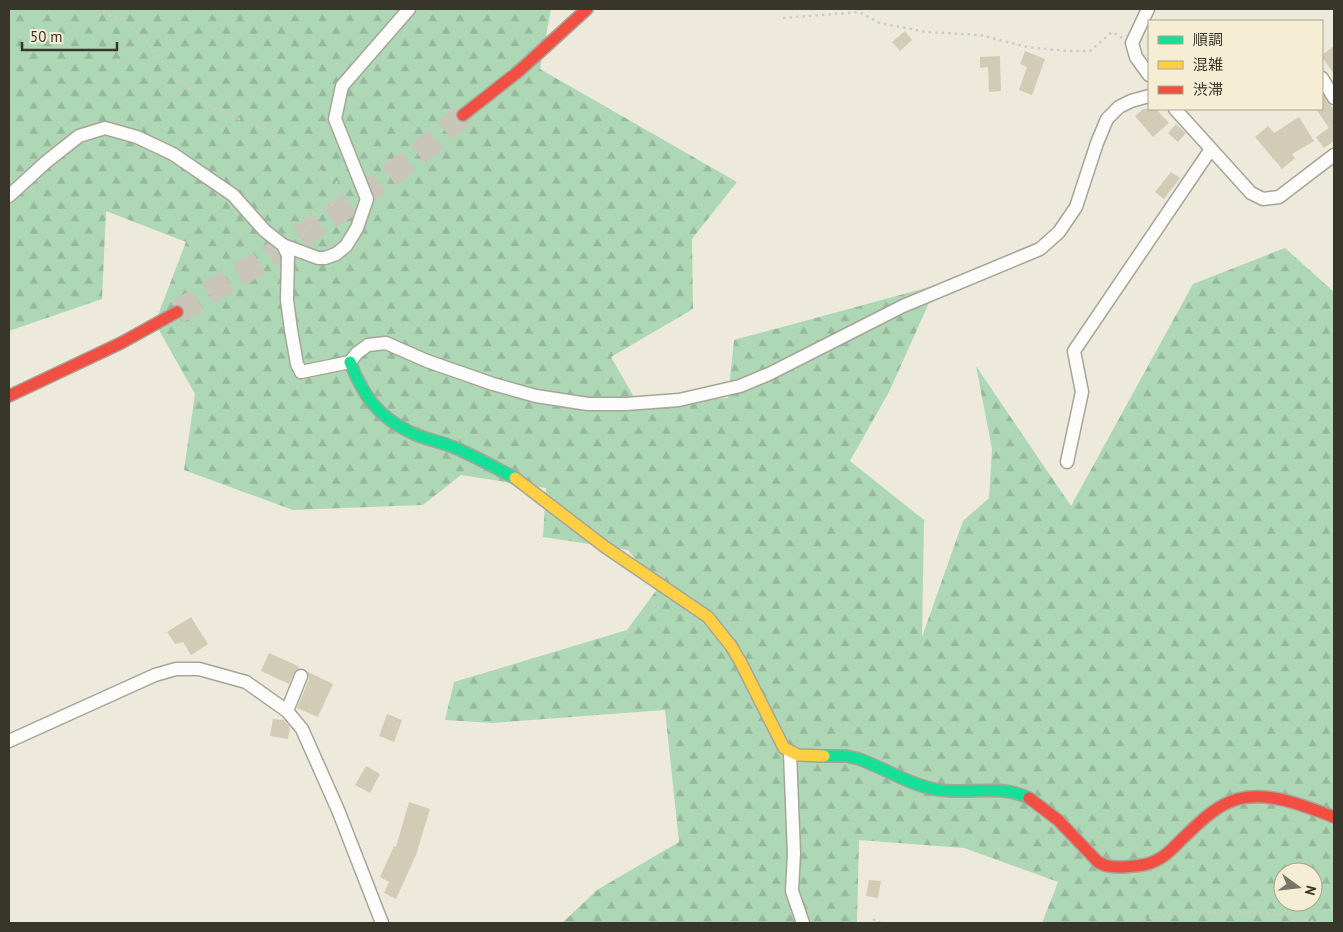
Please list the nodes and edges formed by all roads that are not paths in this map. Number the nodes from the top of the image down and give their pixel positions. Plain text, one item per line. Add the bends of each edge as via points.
1 (409, 9) edge
2 (587, 9) edge
3 (1148, 9) edge
4 (1148, 73) edge
5 (1323, 80) edge
6 (1148, 96) edge
7 (1334, 98) edge
8 (1177, 110) edge
9 (463, 115) tunnel mouth
10 (1211, 149) junction
11 (1334, 155) edge
12 (9, 196) edge
13 (283, 245) junction
14 (177, 312) tunnel mouth
15 (350, 362) junction
16 (9, 396) edge
17 (1067, 462) dead end
18 (301, 676) dead end
19 (287, 711) junction
20 (9, 741) edge
21 (790, 753) junction
22 (1334, 817) edge
23 (382, 923) edge
24 (803, 923) edge

1 - 13 street via 342,86 335,119 367,199 357,228 346,246 325,258
2 - 9 main road via 519,71
3 - 4 street via 1132,43 1136,57
5 - 7 street
6 - 15 street via 1119,107 1107,119 1076,207 1059,232 1040,249 903,306 740,386 680,400 588,404 536,396 493,384 386,343 368,345
8 - 10 street
10 - 11 street via 1251,193 1263,199 1279,197
10 - 17 street via 1074,351 1082,392
12 - 13 street via 79,136 105,128 137,137 173,154 233,195 265,231
13 - 15 street via 288,255 287,300 291,330 301,372
14 - 16 main road via 121,343
15 - 21 main road via 373,406 388,419 410,433 468,453 516,480 605,547 708,617 731,646 784,748
18 - 19 street
19 - 20 street via 246,682 199,669 176,669 155,675
19 - 23 street via 302,729
21 - 22 main road via 798,756 846,756 876,765 909,781 946,791 988,789 1014,792 1043,807 1101,864 1120,868 1155,862 1209,813 1245,797 1267,797 1300,804
21 - 24 street via 794,853 792,891

